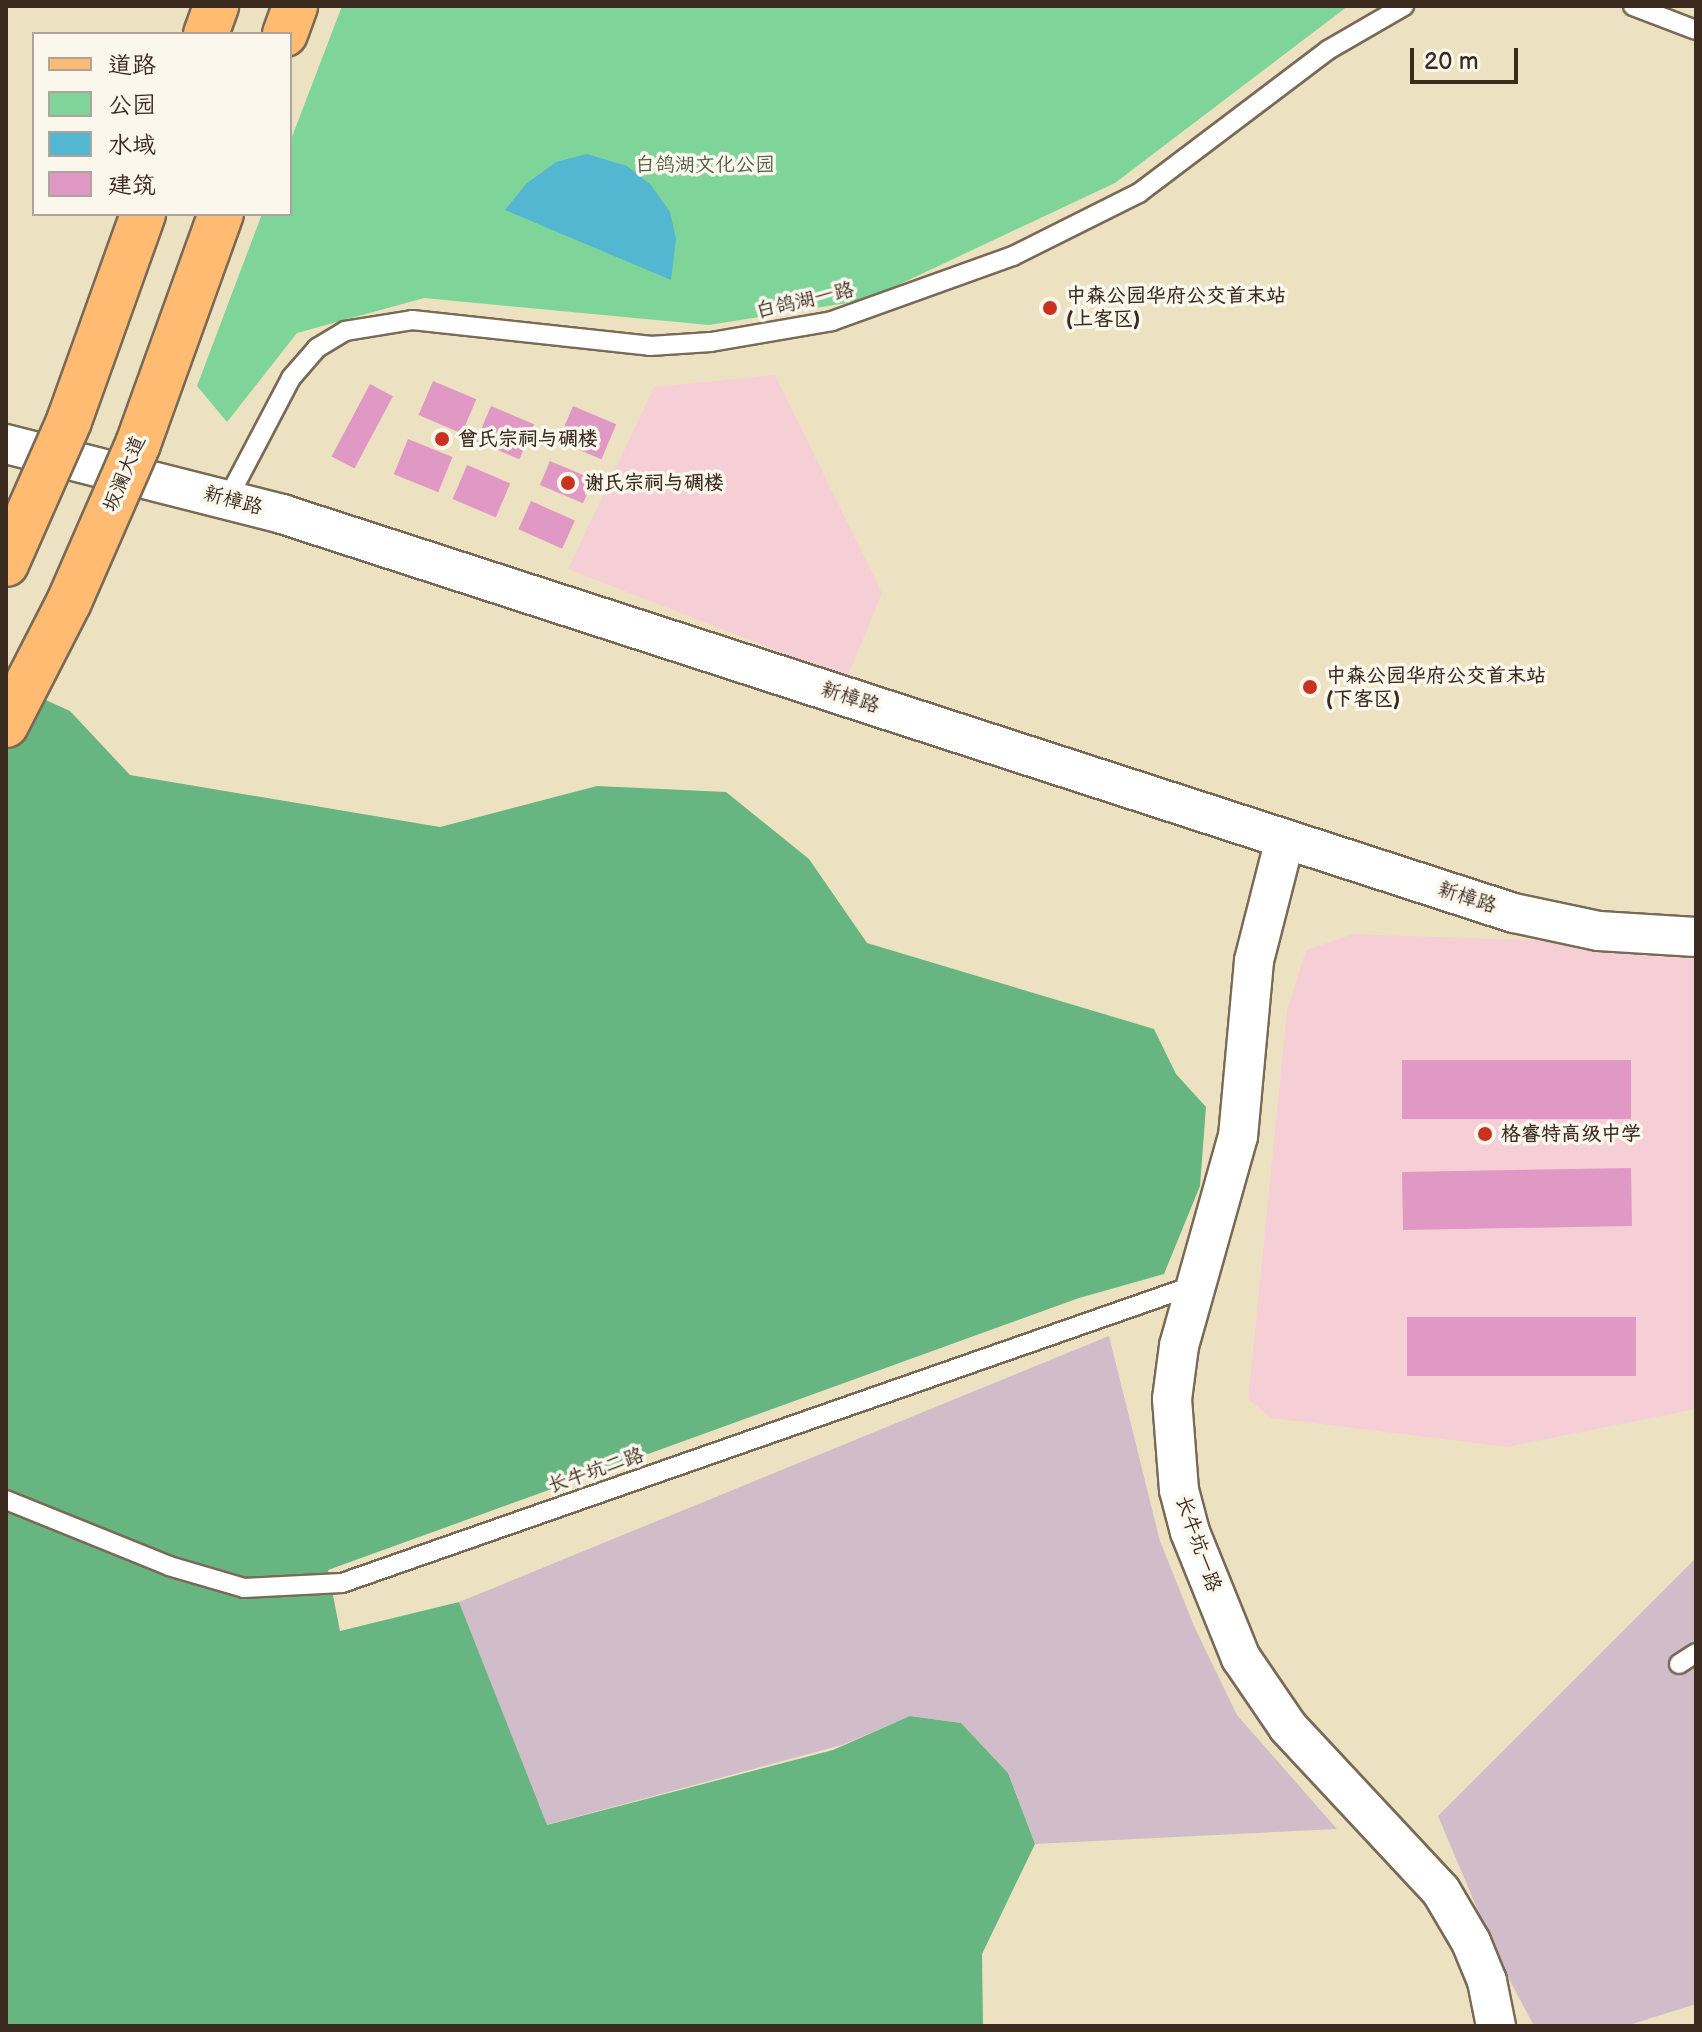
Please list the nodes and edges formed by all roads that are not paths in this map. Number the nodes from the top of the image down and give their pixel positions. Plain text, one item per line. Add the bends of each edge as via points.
1 (216, 6) edge
2 (295, 6) edge
3 (1404, 6) edge
4 (1633, 6) edge
5 (1696, 30) edge
6 (207, 32) edge
7 (286, 32) edge
8 (142, 216) edge
9 (220, 216) edge
10 (6, 444) edge
11 (227, 500) junction
12 (6, 564) edge
13 (6, 725) edge
14 (1285, 839) junction
15 (1696, 937) edge
16 (1197, 1284) junction
17 (6, 1500) edge
18 (1696, 1653) edge
19 (1679, 1664) dead end
20 (1489, 2020) edge

1 - 6 main road
2 - 7 main road
3 - 11 lane, 白鸽湖一路 via 1328,50 1139,193 1013,256 832,321 711,342 650,346 412,320 345,331 317,348 291,378
4 - 5 lane
8 - 12 main road, bridge via 69,421
9 - 13 main road, 坂澜大道, bridge via 138,444 69,602
10 - 11 street, 新樟路
11 - 14 street, 新樟路
14 - 15 street, 新樟路 via 1514,913 1599,931
14 - 16 street, 长牛坑一路 via 1254,961 1238,1136
16 - 17 lane, 长牛坑二路 via 342,1583 244,1588 169,1566
16 - 20 street, 长牛坑一路 via 1179,1346 1172,1443 1190,1532 1241,1658 1288,1727 1441,1891 1471,1942
18 - 19 lane

